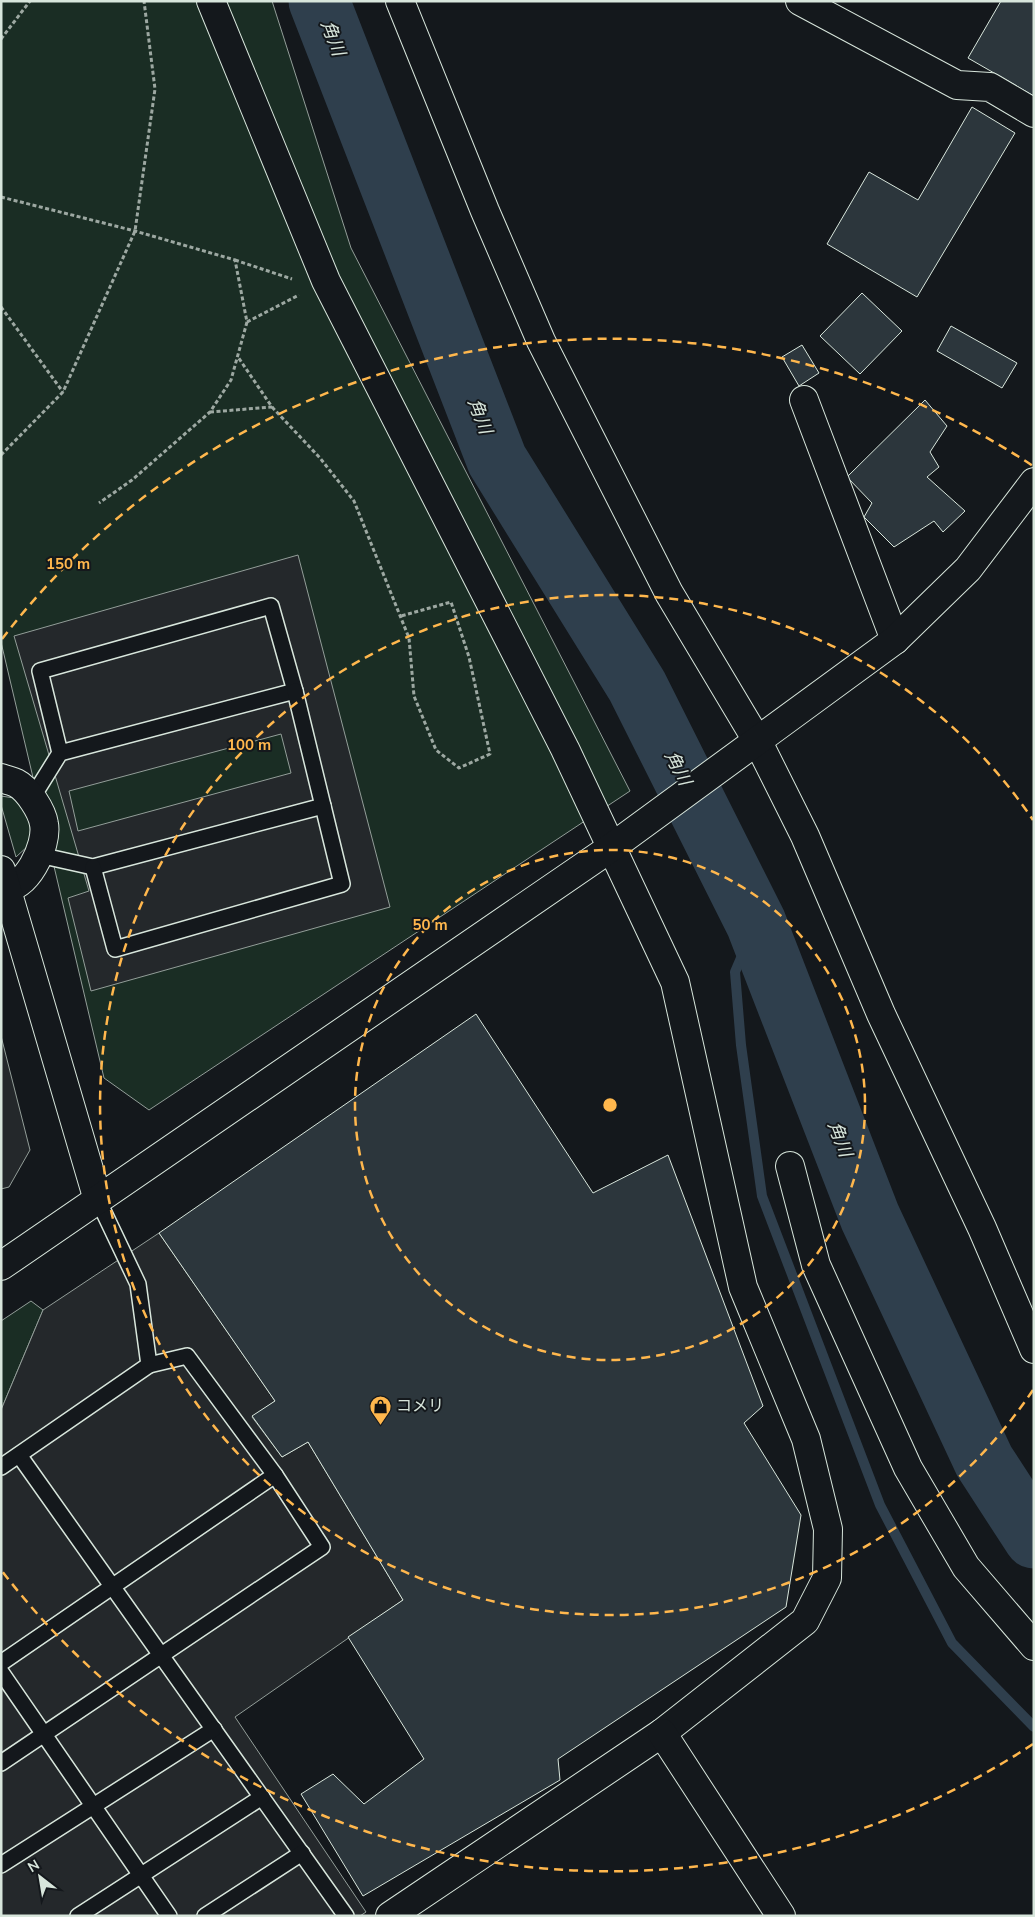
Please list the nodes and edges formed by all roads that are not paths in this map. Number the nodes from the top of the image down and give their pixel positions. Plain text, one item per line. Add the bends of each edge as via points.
1 (212, 1) edge
2 (400, 1) edge
3 (800, 1) edge
4 (1034, 113) edge
5 (804, 400) dead end
6 (1034, 482) edge
7 (895, 640) junction
8 (295, 691) junction
9 (752, 746) junction
10 (60, 752) junction
11 (1, 778) edge
12 (32, 798) junction
13 (323, 806) junction
14 (612, 847) junction
15 (39, 855) junction
16 (93, 867) junction
17 (3, 882) edge
18 (790, 1166) dead end
19 (98, 1200) junction
20 (1, 1266) edge
21 (1034, 1349) edge
22 (149, 1364) junction
23 (19, 1455) junction
24 (1, 1467) edge
25 (275, 1475) junction
26 (113, 1587) junction
27 (1034, 1646) edge
28 (161, 1655) junction
29 (1, 1663) edge
30 (1, 1672) edge
31 (214, 1729) junction
32 (662, 1733) junction
33 (45, 1735) junction
34 (1, 1763) edge
35 (262, 1796) junction
36 (94, 1806) junction
37 (302, 1853) junction
38 (1, 1865) edge
39 (141, 1874) junction
40 (78, 1916) edge
41 (169, 1916) edge
42 (205, 1916) edge
43 (346, 1916) edge
44 (390, 1916) edge
45 (782, 1916) edge

1 - 14 street via 326,281
2 - 9 street via 541,341 669,593
3 - 4 street via 957,85 990,87
5 - 7 street
6 - 7 street via 968,569
7 - 9 street
8 - 10 lane
8 - 10 lane via 271,606 40,671
8 - 13 lane
9 - 14 street
9 - 21 street via 805,836
10 - 12 lane
11 - 12 street via 17,783
12 - 15 street via 44,824 44,841
13 - 16 lane
13 - 16 lane via 342,884 116,949
14 - 19 street
14 - 32 street via 675,982 743,1288 806,1439 828,1529 827,1578 805,1621
15 - 16 lane
15 - 17 street via 26,878
17 - 19 street
18 - 27 street via 816,1265 908,1468 966,1568
19 - 20 street
19 - 22 lane via 138,1284
22 - 23 lane
22 - 25 lane via 187,1356
23 - 24 lane
23 - 26 lane
25 - 26 lane
25 - 28 lane via 322,1547
26 - 28 lane
26 - 29 lane
28 - 31 lane
28 - 33 lane
30 - 33 lane
31 - 35 lane
31 - 36 lane
32 - 44 street
32 - 45 street
33 - 34 lane
33 - 36 lane
35 - 37 lane
35 - 39 lane
36 - 38 lane
36 - 39 lane
37 - 42 lane
37 - 43 lane
39 - 40 lane
39 - 41 lane

